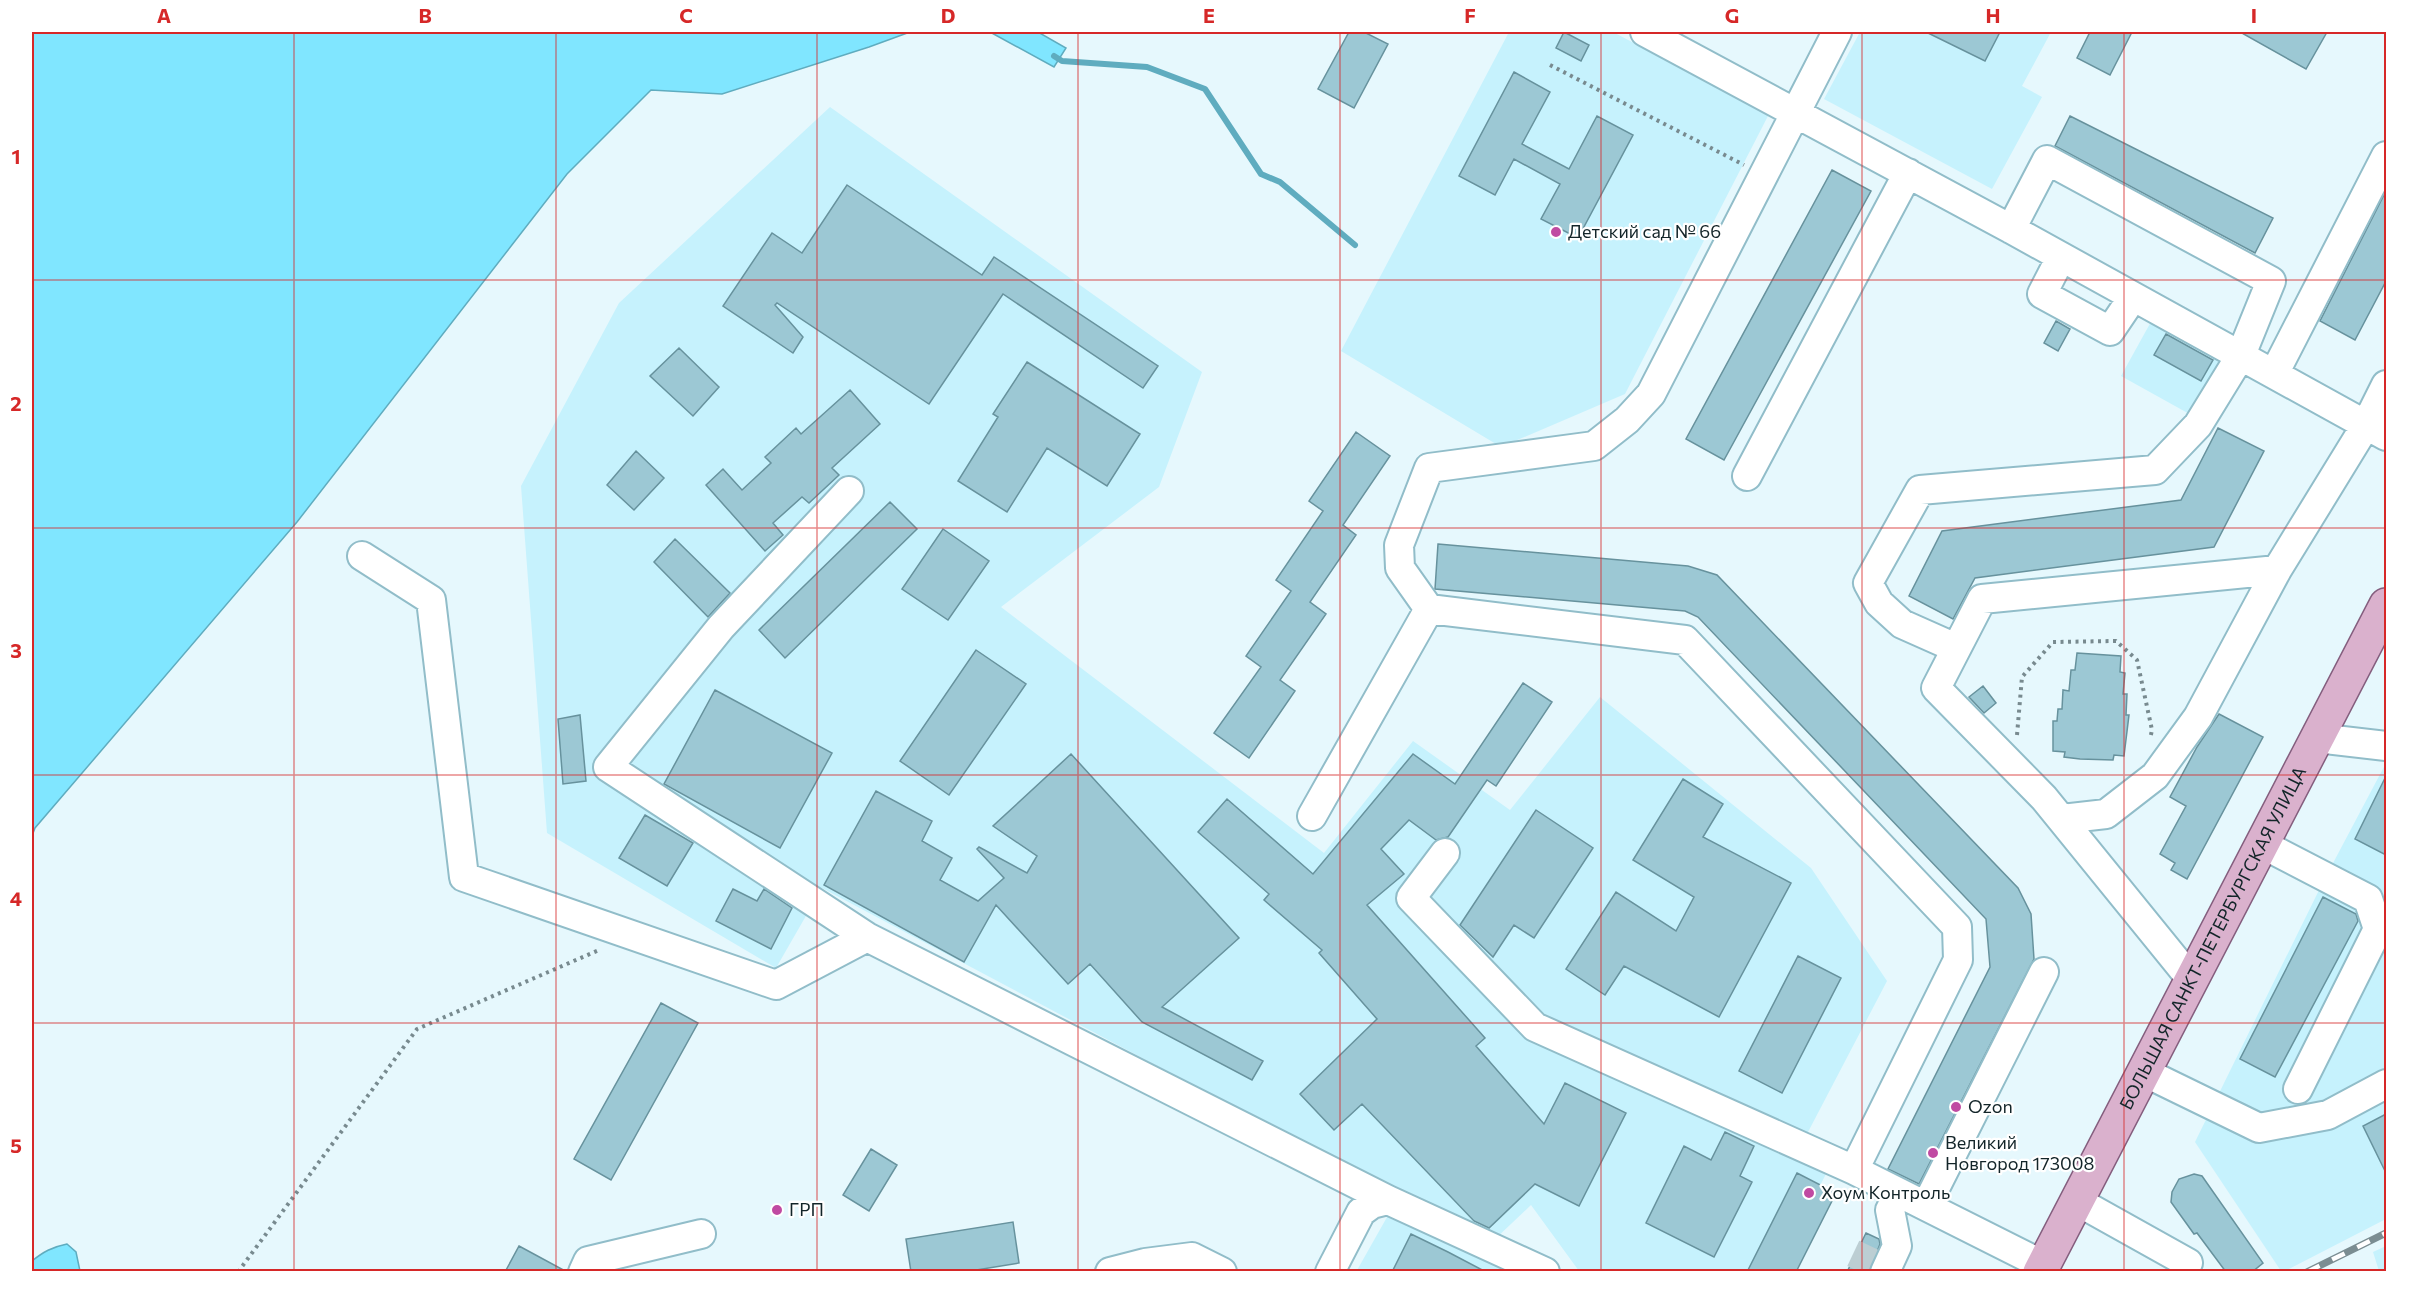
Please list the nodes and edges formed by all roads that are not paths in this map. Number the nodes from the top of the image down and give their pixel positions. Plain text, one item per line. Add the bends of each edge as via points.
1 (1644, 32) edge
2 (1837, 32) edge
3 (1796, 112) junction
4 (2386, 156) edge
5 (1908, 173) junction
6 (2011, 229) junction
7 (2061, 257) junction
8 (2133, 297) junction
9 (2241, 355) junction
10 (2274, 375) junction
11 (2386, 385) edge
12 (2376, 431) edge
13 (1747, 476) dead end
14 (849, 491) dead end
15 (362, 556) dead end
16 (2277, 570) junction
17 (2386, 605) edge
18 (1429, 609) junction
19 (1956, 648) junction
20 (2317, 738) junction
21 (2386, 746) edge
22 (1312, 816) dead end
23 (2061, 819) junction
24 (2262, 844) junction
25 (1445, 853) dead end
26 (867, 937) junction
27 (2044, 972) dead end
28 (2191, 979) junction
29 (2144, 1072) junction
30 (2386, 1084) edge
31 (2298, 1089) dead end
32 (1854, 1170) junction
33 (1388, 1200) junction
34 (1894, 1201) junction
35 (2077, 1201) junction
36 (1926, 1206) junction
37 (701, 1234) dead end
38 (1876, 1238) tunnel mouth
39 (2188, 1263) dead end
40 (2042, 1268) edge
41 (1116, 1271) edge
42 (583, 1272) edge
43 (1222, 1272) edge
44 (1330, 1272) edge
45 (1545, 1272) edge
46 (1885, 1272) edge

1 - 3 street
2 - 3 street
3 - 5 street
3 - 18 street via 1651,394 1627,420 1594,446 1429,468 1399,545 1400,568
4 - 10 street
5 - 6 street
5 - 13 street
6 - 7 street
6 - 9 street via 2047,160 2271,281
7 - 8 street
7 - 8 street via 2043,294 2100,326 2110,331
8 - 9 street
9 - 10 street
9 - 19 street via 2198,425 2155,470 1920,489 1868,583 1879,603 1902,624
10 - 12 street
11 - 12 street
12 - 16 street
14 - 26 street via 721,627 608,767
15 - 26 street via 431,600 464,877 776,985
16 - 19 street via 1982,599
16 - 23 street via 2198,717 2155,776 2106,814
17 - 20 main road, БОЛЬШАЯ САНКТ-ПЕТЕРБУРГСКАЯ УЛИЦА
18 - 22 street
18 - 32 street via 1685,640 1957,927 1958,960
19 - 23 street via 1936,688
20 - 21 street
20 - 24 main road, БОЛЬШАЯ САНКТ-ПЕТЕРБУРГСКАЯ УЛИЦА
23 - 28 street
24 - 28 main road, БОЛЬШАЯ САНКТ-ПЕТЕРБУРГСКАЯ УЛИЦА
24 - 31 street via 2368,899 2378,929
25 - 32 street via 1411,898 1535,1027
26 - 33 street
27 - 36 street
28 - 29 main road, БОЛЬШАЯ САНКТ-ПЕТЕРБУРГСКАЯ УЛИЦА
29 - 30 street via 2259,1128 2328,1115
29 - 35 main road, БОЛЬШАЯ САНКТ-ПЕТЕРБУРГСКАЯ УЛИЦА
32 - 34 street
33 - 44 street via 1372,1203 1361,1212
33 - 45 street
34 - 36 street
34 - 38 street
34 - 46 street via 1897,1246
35 - 39 street
35 - 40 main road, БОЛЬШАЯ САНКТ-ПЕТЕРБУРГСКАЯ УЛИЦА
36 - 40 street
37 - 42 street via 588,1261
41 - 43 street via 1192,1257

